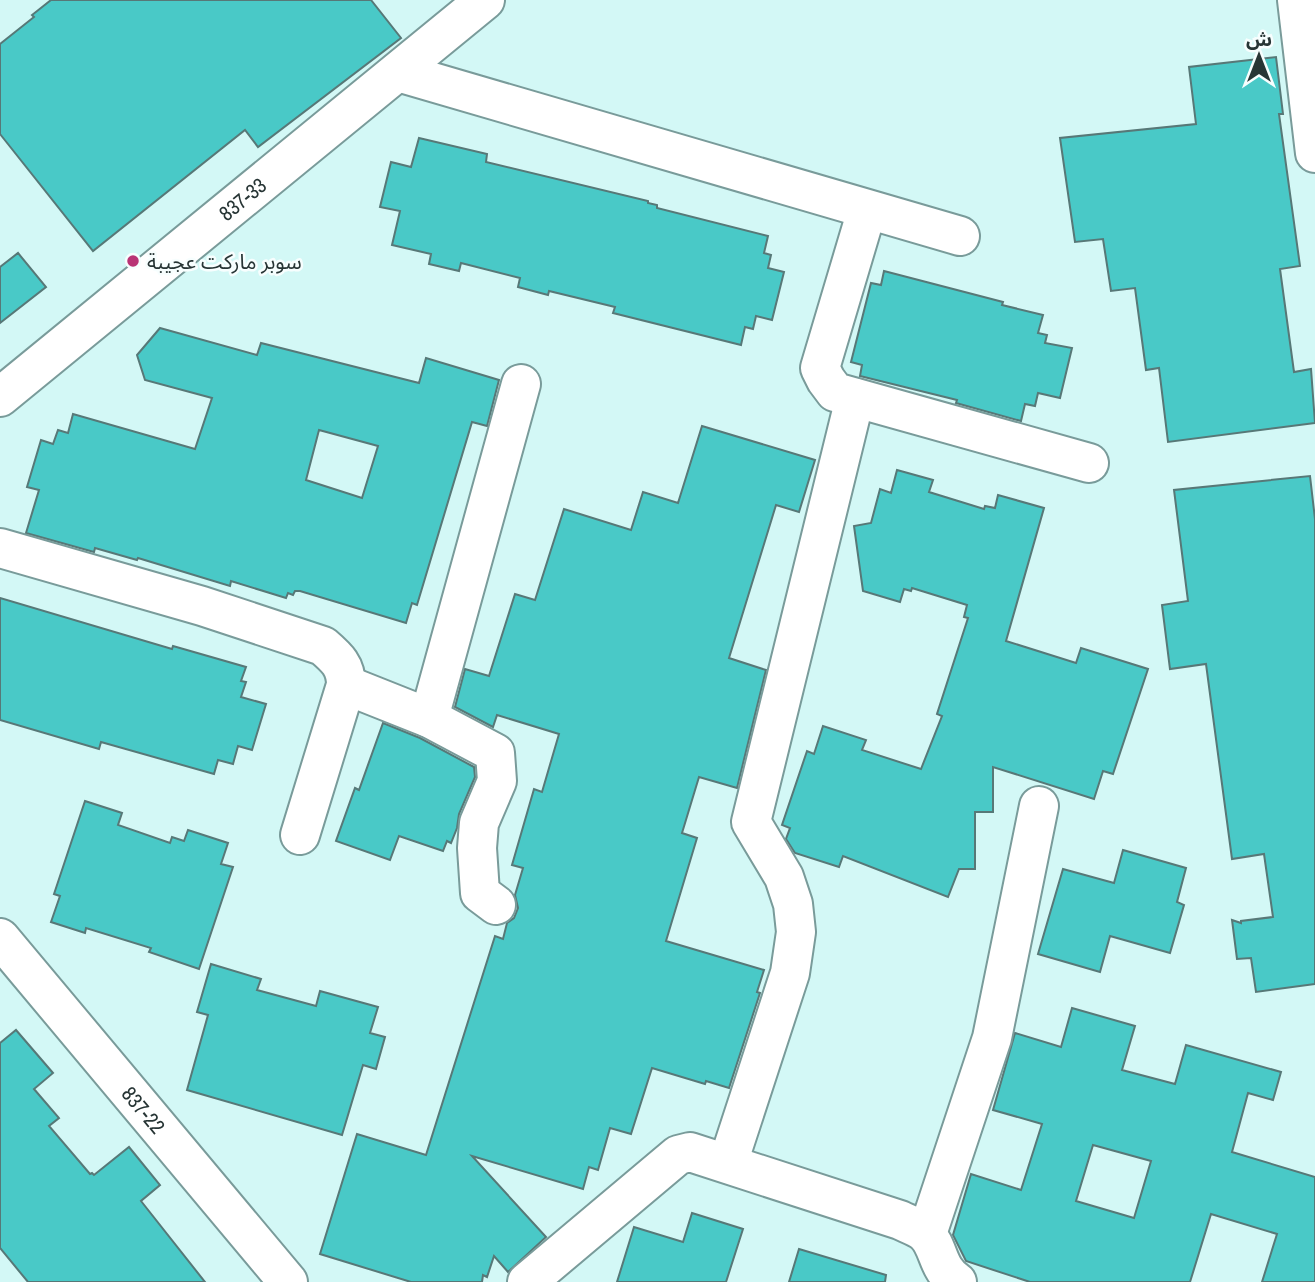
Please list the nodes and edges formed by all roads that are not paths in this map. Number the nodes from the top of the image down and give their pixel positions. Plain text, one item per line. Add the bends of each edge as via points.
1 (485, 0) edge
2 (1297, 0) edge
3 (398, 72) junction
4 (1315, 153) edge
5 (867, 210) junction
6 (960, 236) dead end
7 (521, 384) dead end
8 (0, 397) edge
9 (855, 398) junction
10 (1089, 463) dead end
11 (0, 548) edge
12 (346, 685) junction
13 (429, 718) junction
14 (1040, 806) dead end
15 (300, 835) dead end
16 (496, 905) dead end
17 (0, 938) edge
18 (728, 1163) junction
19 (927, 1234) junction
20 (288, 1282) edge
21 (527, 1282) edge
22 (957, 1282) edge

1 - 3 street, 837-33
2 - 4 street
3 - 5 street
3 - 8 street, 837-33
5 - 6 street
5 - 9 street via 820,368 835,392
7 - 13 street
9 - 10 street
9 - 18 street via 751,822 784,877 796,932 790,973
11 - 12 street via 323,646 346,671
12 - 13 street
12 - 15 street
13 - 16 street via 495,753 497,781 479,823 477,848 480,893
14 - 19 street via 992,1038
17 - 20 street, 837-22
18 - 19 street via 900,1220
18 - 21 street via 690,1152 678,1155
19 - 22 street via 941,1265

